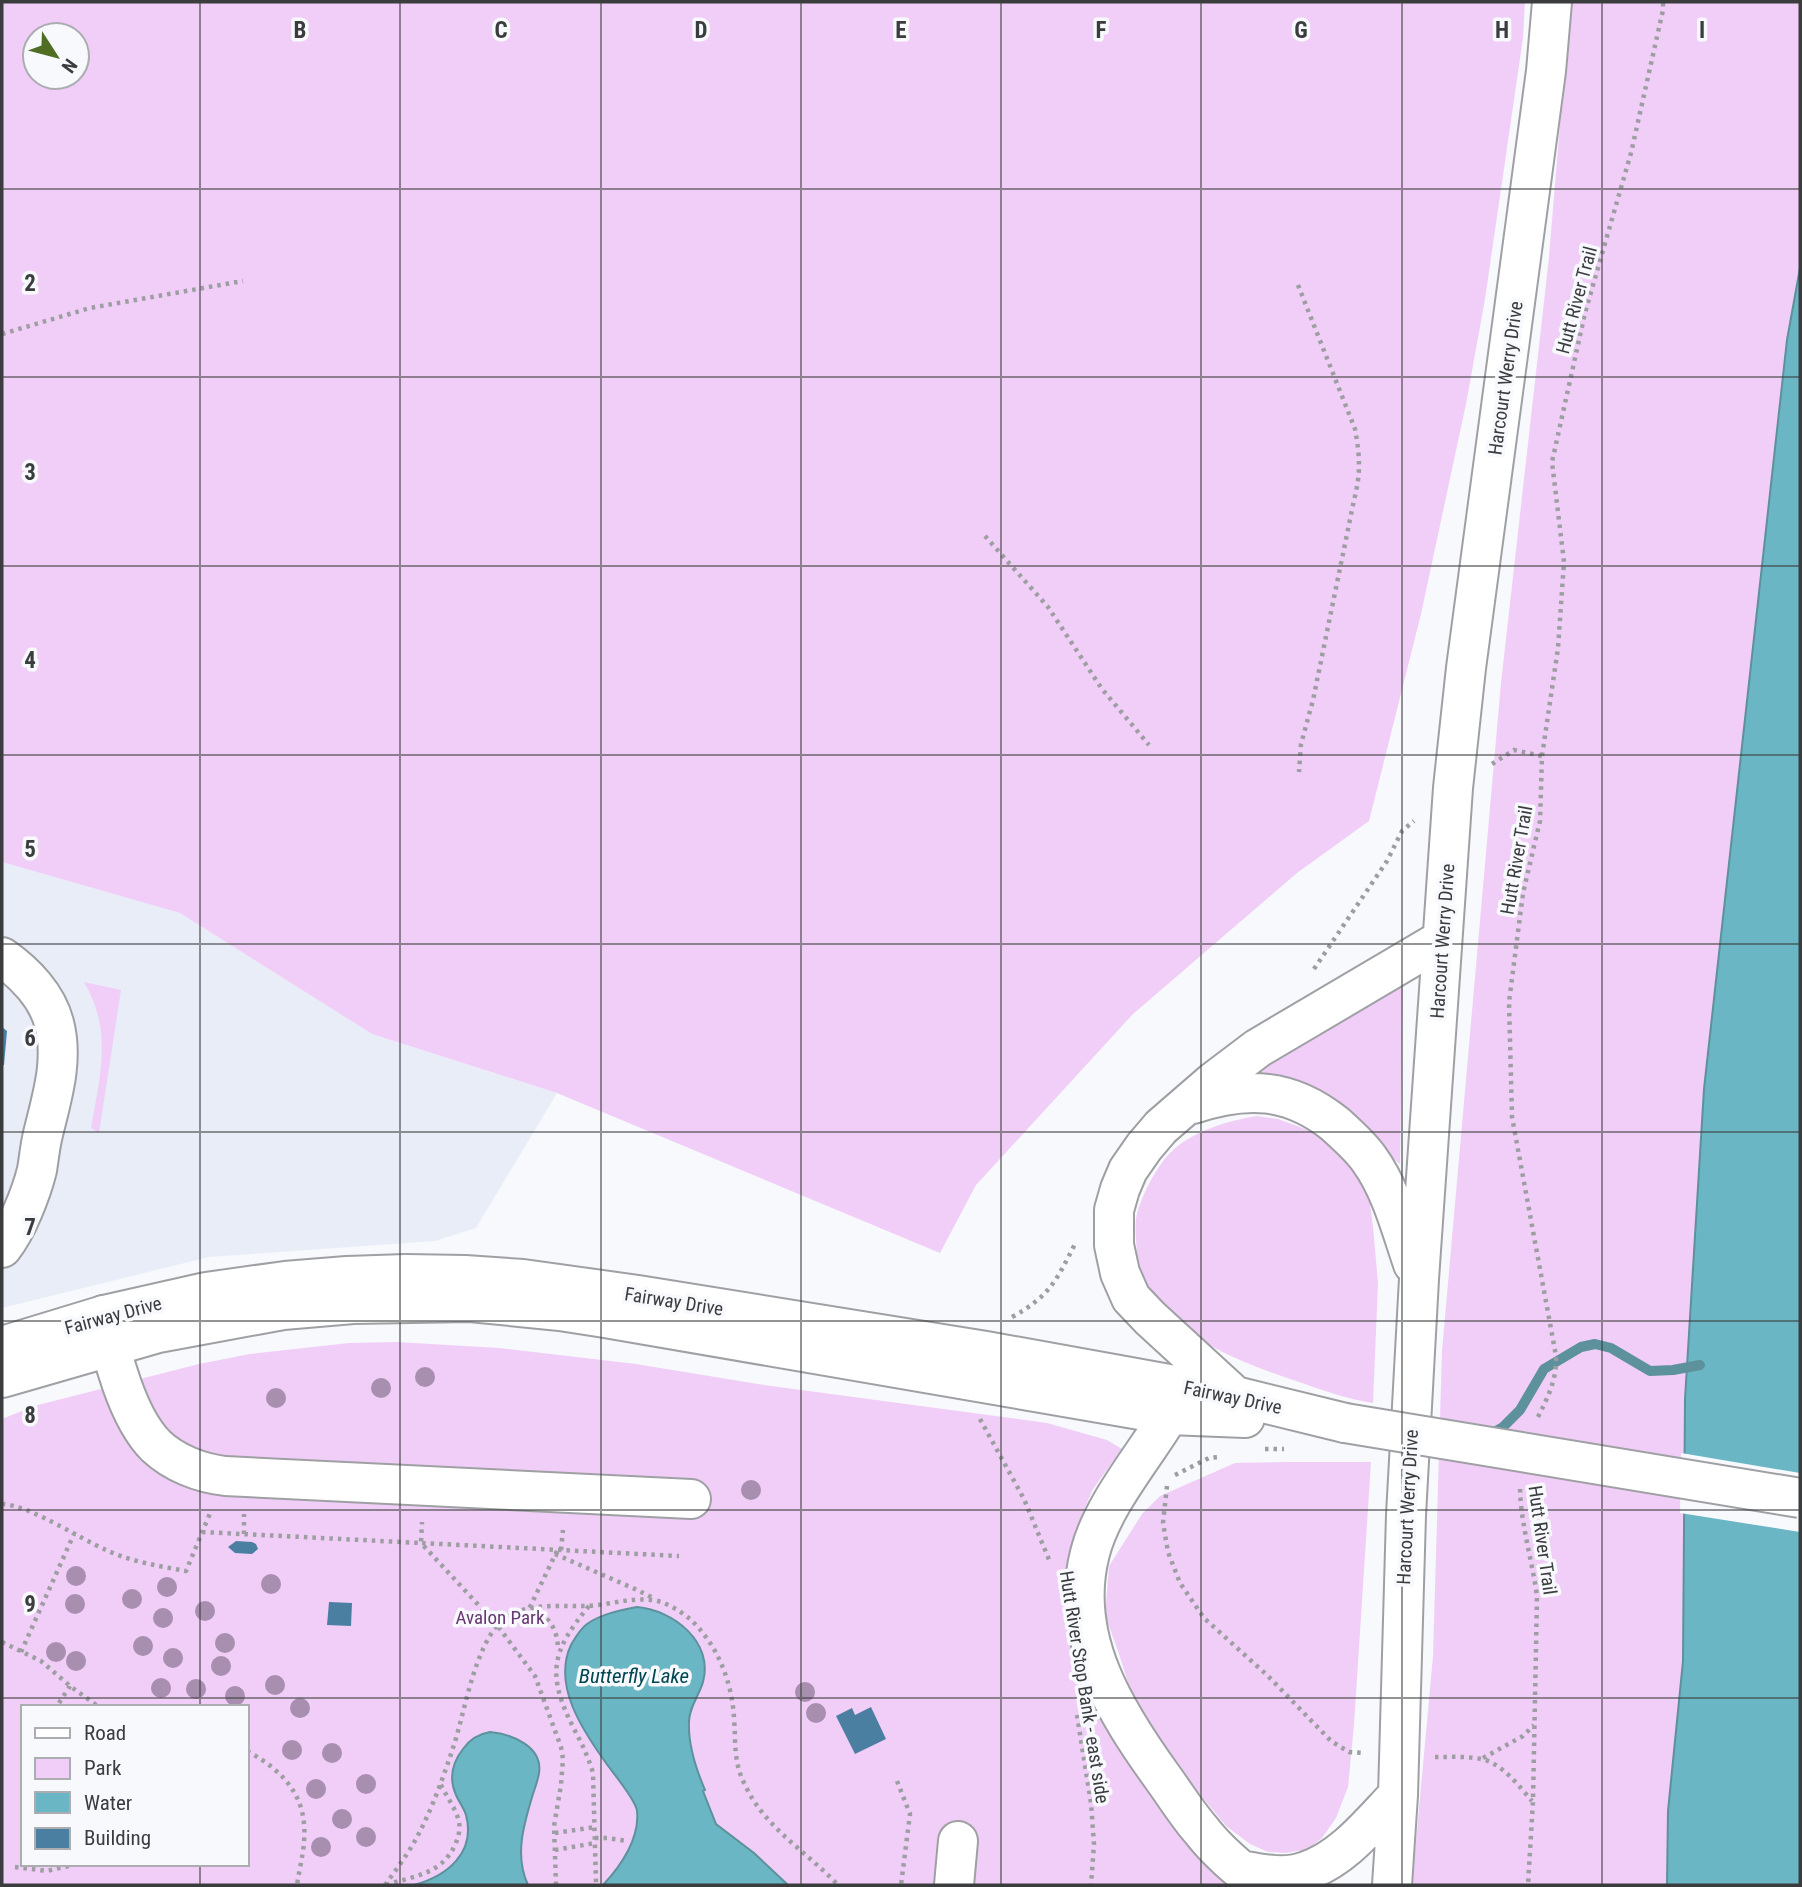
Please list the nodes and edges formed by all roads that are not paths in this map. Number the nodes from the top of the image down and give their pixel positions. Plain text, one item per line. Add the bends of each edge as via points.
1 (1552, 2) edge
2 (1441, 940) junction
3 (2, 957) edge
4 (1184, 1107) junction
5 (2, 1248) edge
6 (1419, 1279) junction
7 (107, 1331) junction
8 (2, 1346) edge
9 (2, 1378) edge
10 (1235, 1396) junction
11 (1162, 1398) junction
12 (1345, 1423) junction
13 (1800, 1498) edge
14 (691, 1499) dead end
15 (1398, 1795) junction
16 (958, 1841) dead end
17 (1250, 1878) edge
18 (954, 1885) edge
19 (1392, 1885) edge

1 - 2 main road, Harcourt Werry Drive via 1466,668
2 - 4 main road via 1258,1048
2 - 6 main road, Harcourt Werry Drive
3 - 5 main road via 47,1005 54,1021 58,1061 33,1182
4 - 6 main road via 1213,1097 1268,1093 1294,1099 1323,1114 1370,1160 1387,1191
4 - 10 main road via 1143,1147 1128,1170 1114,1210 1114,1245 1131,1298
6 - 15 main road, Harcourt Werry Drive
7 - 8 main road, Fairway Drive
7 - 9 main road, Fairway Drive
7 - 11 main road, Fairway Drive via 206,1292 285,1281 465,1275 625,1293 982,1367
7 - 14 main road via 117,1371 144,1432 155,1445 192,1468 214,1474
10 - 11 main road, Fairway Drive
10 - 12 main road, Fairway Drive
11 - 12 main road, Fairway Drive
11 - 17 main road via 1090,1552 1087,1629 1104,1682 1138,1744 1202,1832
12 - 13 main road, Fairway Drive, bridge
15 - 17 main road via 1342,1851 1321,1864 1304,1872
15 - 19 main road, Harcourt Werry Drive
16 - 18 main road

